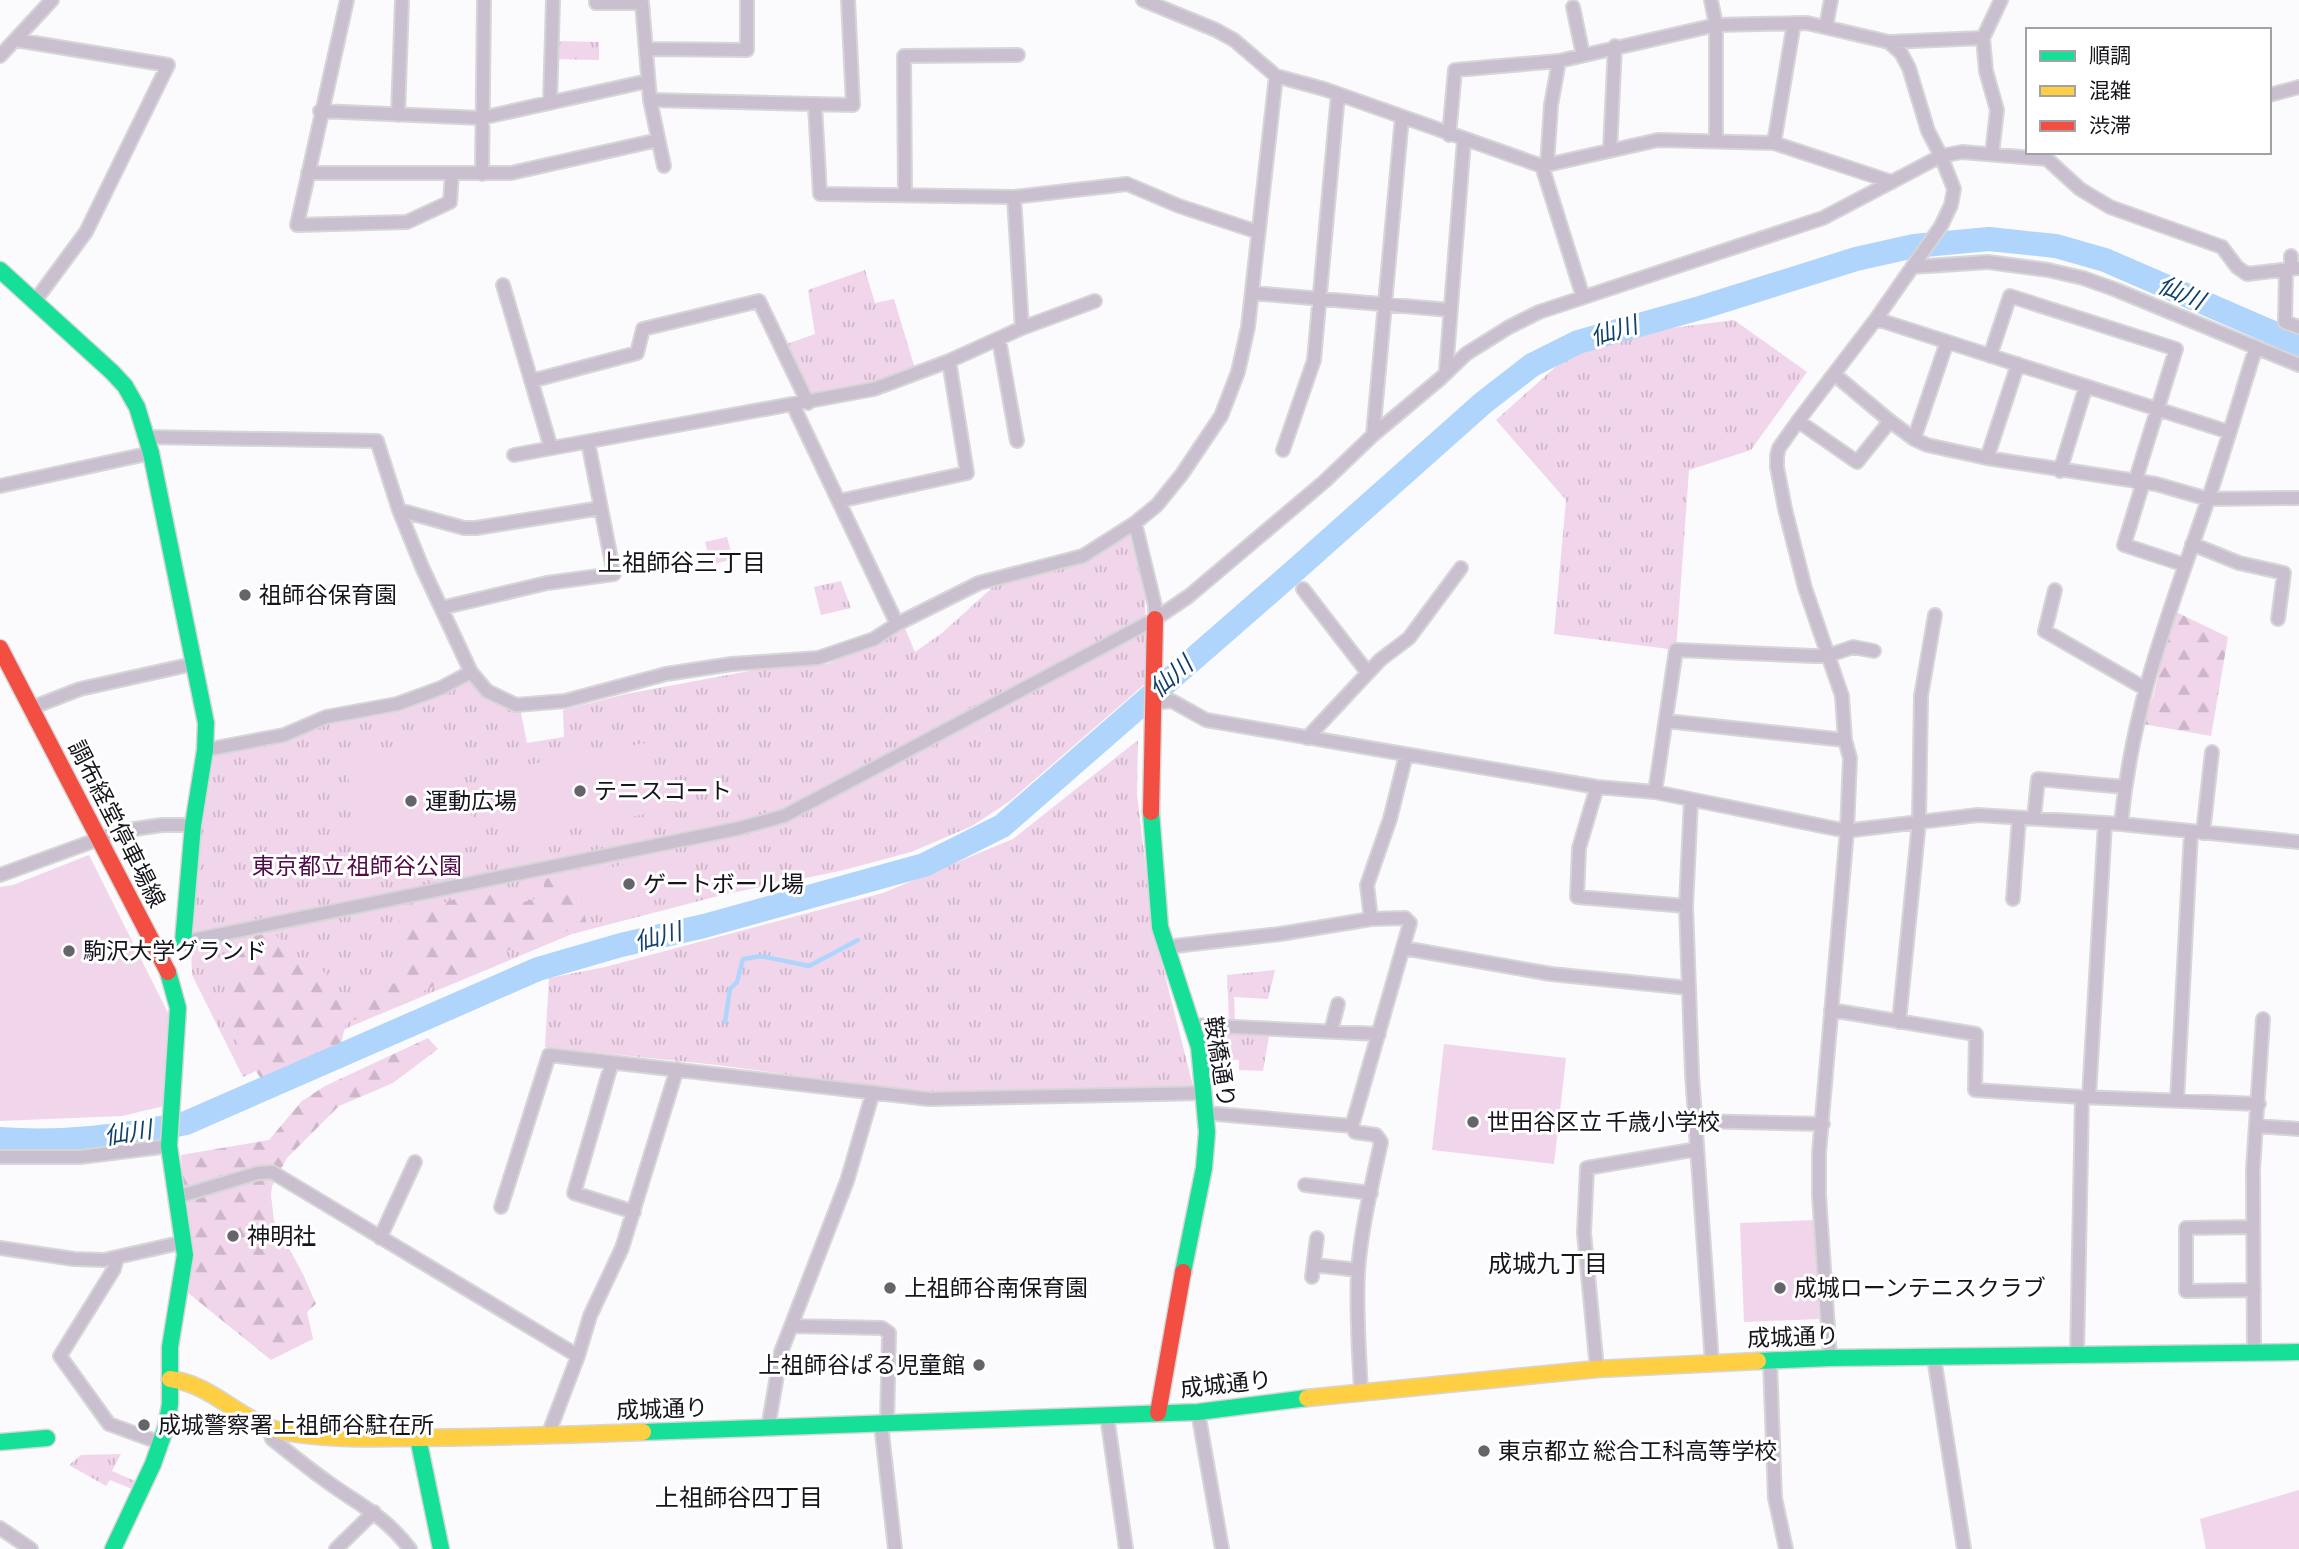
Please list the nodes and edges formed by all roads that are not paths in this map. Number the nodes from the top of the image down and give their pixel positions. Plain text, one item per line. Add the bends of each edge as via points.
1 (52, 0) edge
2 (347, 0) edge
3 (402, 0) edge
4 (484, 0) edge
5 (553, 0) edge
6 (596, 0) edge
7 (747, 0) edge
8 (848, 0) edge
9 (1143, 0) edge
10 (1711, 0) edge
11 (1831, 0) edge
12 (2001, 0) edge
13 (1573, 7) dead end
14 (1794, 23) junction
15 (1717, 25) junction
16 (1826, 26) junction
17 (1983, 38) junction
18 (16, 40) junction
19 (1889, 42) junction
20 (1615, 46) junction
21 (647, 49) junction
22 (1018, 55) dead end
23 (1583, 55) junction
24 (0, 57) edge
25 (1559, 61) junction
26 (1276, 76) junction
27 (648, 81) junction
28 (2299, 87) edge
29 (1338, 94) junction
30 (2271, 94) edge
31 (650, 100) junction
32 (550, 103) junction
33 (815, 106) junction
34 (320, 111) junction
35 (398, 116) junction
36 (1402, 117) junction
37 (481, 118) junction
38 (1449, 135) junction
39 (657, 140) junction
40 (1464, 140) junction
41 (1716, 141) junction
42 (1774, 143) junction
43 (1610, 150) junction
44 (1992, 154) junction
45 (1941, 156) junction
46 (2051, 156) edge
47 (664, 166) dead end
48 (1544, 166) junction
49 (308, 173) junction
50 (452, 173) junction
51 (482, 174) junction
52 (1892, 182) junction
53 (905, 195) junction
54 (1014, 197) junction
55 (1258, 232) junction
56 (2291, 256) dead end
57 (1914, 264) junction
58 (2299, 268) edge
59 (2286, 271) junction
60 (4, 279) edge
61 (503, 285) dead end
62 (1252, 293) junction
63 (1583, 297) junction
64 (1320, 298) junction
65 (35, 301) junction
66 (1095, 301) dead end
67 (1386, 304) junction
68 (1450, 310) junction
69 (1875, 319) junction
70 (2299, 327) edge
71 (1022, 328) junction
72 (999, 340) junction
73 (1947, 342) junction
74 (2256, 347) junction
75 (1990, 356) junction
76 (949, 361) junction
77 (2018, 365) junction
78 (2299, 365) edge
79 (1446, 371) junction
80 (1835, 374) junction
81 (531, 381) junction
82 (2086, 386) junction
83 (808, 403) junction
84 (793, 405) junction
85 (2157, 409) junction
86 (1798, 421) junction
87 (1890, 421) junction
88 (2229, 432) junction
89 (1373, 435) junction
90 (1914, 439) junction
91 (1017, 441) dead end
92 (588, 442) junction
93 (149, 445) junction
94 (551, 448) junction
95 (1283, 450) dead end
96 (514, 455) dead end
97 (1987, 458) junction
98 (2060, 471) junction
99 (2139, 483) junction
100 (0, 486) edge
101 (2299, 497) edge
102 (2208, 499) junction
103 (839, 501) junction
104 (601, 508) junction
105 (399, 510) junction
106 (1135, 523) junction
107 (2192, 544) junction
108 (2185, 565) junction
109 (1461, 568) dead end
110 (1303, 589) dead end
111 (2055, 590) dead end
112 (441, 608) junction
113 (1935, 615) dead end
114 (1154, 619) junction
115 (2278, 619) dead end
116 (897, 624) junction
117 (0, 648) edge
118 (1874, 651) dead end
119 (1826, 656) junction
120 (193, 664) junction
121 (471, 671) junction
122 (1368, 673) junction
123 (2144, 688) junction
124 (1174, 702) junction
125 (31, 708) junction
126 (1151, 716) junction
127 (1666, 721) junction
128 (1307, 738) junction
129 (1845, 740) junction
130 (205, 750) junction
131 (2212, 752) dead end
132 (1406, 755) junction
133 (1597, 787) junction
134 (2124, 787) junction
135 (1654, 792) junction
136 (1691, 800) junction
137 (2019, 818) junction
138 (2034, 818) junction
139 (1919, 822) junction
140 (2105, 823) junction
141 (2121, 824) junction
142 (193, 825) junction
143 (1847, 830) junction
144 (2197, 833) junction
145 (99, 840) junction
146 (2299, 842) edge
147 (0, 876) edge
148 (2013, 899) dead end
149 (1686, 906) junction
150 (1371, 919) junction
151 (183, 942) joint
152 (1166, 947) junction
153 (1403, 948) junction
154 (1689, 988) junction
155 (1338, 1004) dead end
156 (1831, 1010) junction
157 (2263, 1019) dead end
158 (1899, 1022) junction
159 (1193, 1025) junction
160 (1331, 1031) junction
161 (1378, 1034) junction
162 (612, 1062) junction
163 (677, 1069) junction
164 (873, 1092) junction
165 (1205, 1093) junction
166 (2085, 1097) junction
167 (2177, 1101) junction
168 (2259, 1104) junction
169 (1206, 1114) junction
170 (1695, 1121) junction
171 (1823, 1124) junction
172 (1352, 1126) junction
173 (2256, 1126) junction
174 (2299, 1129) edge
175 (169, 1144) junction
176 (1697, 1149) junction
177 (0, 1157) edge
178 (415, 1162) dead end
179 (1305, 1185) dead end
180 (1371, 1193) junction
181 (177, 1197) junction
182 (501, 1207) dead end
183 (634, 1212) junction
184 (2253, 1227) junction
185 (380, 1238) junction
186 (1317, 1238) dead end
187 (184, 1242) junction
188 (0, 1248) edge
189 (117, 1258) junction
190 (1359, 1270) junction
191 (2254, 1290) junction
192 (791, 1325) junction
193 (2299, 1352) edge
194 (2254, 1353) junction
195 (578, 1356) junction
196 (2077, 1356) junction
197 (1830, 1358) junction
198 (1934, 1358) junction
199 (1770, 1361) junction
200 (1712, 1363) junction
201 (1597, 1369) junction
202 (170, 1379) junction
203 (1362, 1391) junction
204 (1198, 1412) junction
205 (1158, 1413) junction
206 (1107, 1416) junction
207 (884, 1424) junction
208 (269, 1427) junction
209 (768, 1428) junction
210 (548, 1435) junction
211 (47, 1438) dead end
212 (418, 1438) junction
213 (0, 1442) edge
214 (161, 1443) junction
215 (374, 1512) junction
216 (0, 1528) edge
217 (1783, 1548) edge
218 (31, 1549) edge
219 (113, 1549) edge
220 (335, 1549) edge
221 (410, 1549) edge
222 (441, 1549) edge
223 (895, 1549) edge
224 (1126, 1549) edge
225 (1222, 1549) edge
226 (1964, 1549) edge

1 - 18 street
2 - 34 street
3 - 35 street
4 - 37 street
5 - 32 street
6 - 21 street via 642,4
7 - 21 street via 747,50
8 - 33 street via 853,105
9 - 26 street via 1234,40
10 - 15 street
11 - 16 street
12 - 17 street
13 - 23 street
14 - 15 street
14 - 16 street
14 - 42 street
15 - 20 street
15 - 41 street
16 - 19 street
17 - 19 street
17 - 44 street via 1997,110
18 - 24 street
18 - 65 street via 168,65 86,232
19 - 45 street via 1909,68 1928,131
20 - 23 street
20 - 43 street
21 - 27 street
22 - 53 street via 904,56
23 - 25 street
25 - 38 street via 1455,70
25 - 48 street
26 - 29 street
26 - 55 street
27 - 31 street
27 - 32 street
28 - 30 street
29 - 36 street
29 - 64 street
31 - 33 street
31 - 39 street
32 - 37 street
33 - 53 street via 820,194
34 - 35 street
34 - 49 street
35 - 37 street
36 - 38 street
36 - 67 street
37 - 51 street
38 - 40 street
39 - 47 street
39 - 51 street via 511,173
40 - 48 street
40 - 68 street
41 - 42 street
41 - 43 street via 1658,140
42 - 52 street
43 - 48 street
44 - 45 street
44 - 46 street
45 - 52 street
45 - 57 street via 1954,197 1947,216
46 - 59 street via 2080,189 2110,206 2222,247 2247,274
48 - 63 street
49 - 50 street
49 - 50 street via 297,225 407,222 450,202
50 - 51 street
52 - 63 street via 1823,218
53 - 54 street
54 - 55 street via 1127,184
54 - 71 street
55 - 62 street
56 - 59 street
57 - 69 street
57 - 74 street via 1988,262 2083,278
58 - 59 street
59 - 70 street via 2285,321
60 - 65 street
61 - 81 street
62 - 64 street
62 - 106 street via 1244,351 1221,416 1182,474
63 - 79 street via 1513,324
64 - 67 street
64 - 95 street via 1314,360
65 - 93 street via 125,386
66 - 71 street
67 - 68 street
67 - 89 street
68 - 79 street
69 - 73 street
69 - 80 street
71 - 72 street
72 - 76 street
72 - 91 street
73 - 75 street
73 - 90 street
74 - 78 street
74 - 88 street
75 - 77 street
75 - 85 street via 2010,296 2176,349
76 - 83 street via 874,389
76 - 103 street via 967,473
77 - 82 street
77 - 97 street
79 - 89 street
80 - 86 street
80 - 87 street
81 - 83 street via 638,353 643,329 759,301
81 - 94 street
82 - 85 street
82 - 98 street
83 - 84 street
84 - 92 street
84 - 103 street
85 - 88 street
85 - 99 street
86 - 87 street via 1857,463
86 - 119 street via 1779,448 1777,467
87 - 90 street
88 - 102 street
89 - 114 street via 1189,596
90 - 97 street
92 - 94 street
92 - 104 street
93 - 100 street
93 - 105 street via 377,442
93 - 120 street
94 - 96 street
97 - 98 street
98 - 99 street
99 - 102 street
99 - 108 street via 2124,545
101 - 102 street
102 - 107 street
103 - 116 street
104 - 105 street via 476,528
104 - 112 street via 614,574 547,583
105 - 112 street
106 - 114 street via 1155,606
106 - 116 street via 1083,556 979,583
107 - 108 street
107 - 115 street via 2239,563 2284,573
108 - 123 street
109 - 122 street via 1409,638
110 - 122 street
111 - 123 street via 2045,631
112 - 121 street
113 - 139 street via 1921,696
114 - 126 street, 鞍橋通り
114 - 151 street via 784,816
116 - 121 street via 874,639 818,658 666,674 534,705 516,705 487,691
117 - 125 street, 調布経堂停車場線
118 - 119 street via 1853,647
119 - 127 street via 1676,650
119 - 129 street via 1842,696
120 - 125 street via 80,689
120 - 130 street via 206,723
121 - 130 street via 397,704 326,717 285,735
122 - 128 street
123 - 134 street
124 - 126 street
124 - 126 street
124 - 128 street via 1206,720
125 - 145 street, 調布経堂停車場線
126 - 152 street, 鞍橋通り via 1151,824 1157,904
127 - 129 street
127 - 135 street
128 - 132 street
129 - 143 street via 1850,758
130 - 142 street
131 - 144 street
132 - 133 street
132 - 150 street via 1367,884
133 - 135 street
133 - 149 street via 1579,848 1577,897
134 - 138 street via 2038,779
134 - 141 street
135 - 136 street
136 - 143 street
136 - 149 street
137 - 138 street
137 - 139 street via 1978,815
137 - 148 street
138 - 140 street
139 - 143 street
139 - 158 street
140 - 141 street
140 - 166 street
141 - 144 street
142 - 145 street via 121,831
142 - 151 street
143 - 156 street
144 - 146 street
144 - 167 street
145 - 147 street
145 - 175 street, 調布経堂停車場線 via 175,990 178,1008
149 - 154 street
150 - 152 street
150 - 153 street via 1405,918 1410,923
152 - 159 street, 鞍橋通り
153 - 154 street via 1551,974
153 - 161 street
154 - 170 street
155 - 160 street
156 - 158 street
156 - 171 street
157 - 168 street
158 - 166 street via 1976,1034 1975,1090
159 - 160 street
159 - 165 street, 鞍橋通り
160 - 161 street
161 - 172 street
162 - 163 street
162 - 182 street via 549,1055
162 - 183 street via 574,1193
163 - 164 street
163 - 183 street
164 - 165 street via 929,1099
164 - 192 street via 847,1181
165 - 169 street, 鞍橋通り
166 - 167 street
166 - 196 street
167 - 168 street
168 - 173 street
169 - 172 street
169 - 205 street, 鞍橋通り via 1204,1168
170 - 171 street
170 - 176 street
171 - 197 street via 1819,1195
172 - 180 street via 1355,1132 1376,1135 1381,1142
173 - 174 street
173 - 184 street
175 - 177 street via 80,1157
175 - 181 street
176 - 200 street
176 - 201 street via 1587,1168 1584,1233
178 - 185 street
179 - 180 street
180 - 190 street
181 - 185 street via 272,1172
181 - 187 street
183 - 195 street
184 - 191 street
184 - 191 street via 2186,1228 2186,1291
185 - 195 street
186 - 190 street via 1313,1271
187 - 189 street
187 - 202 street
188 - 189 street via 74,1259
189 - 214 street via 60,1356 109,1424
190 - 203 street
191 - 194 street
192 - 207 street via 882,1328 889,1333
192 - 209 street via 781,1352
193 - 194 street, 成城通り
194 - 196 street, 成城通り
195 - 210 street
196 - 198 street, 成城通り
197 - 198 street, 成城通り
197 - 199 street, 成城通り
198 - 226 street
199 - 200 street, 成城通り
199 - 217 street via 1775,1497
200 - 201 street, 成城通り
201 - 203 street, 成城通り
202 - 208 street, 成城通り via 188,1381
202 - 214 street
203 - 204 street, 成城通り
204 - 205 street, 成城通り
204 - 225 street
205 - 206 street, 成城通り
206 - 207 street, 成城通り
206 - 224 street
207 - 209 street, 成城通り
207 - 223 street
208 - 212 street, 成城通り via 316,1436
208 - 215 street via 272,1439
209 - 210 street, 成城通り
210 - 212 street, 成城通り
211 - 213 street
212 - 222 street
214 - 219 street
215 - 220 street
215 - 221 street
216 - 218 street

